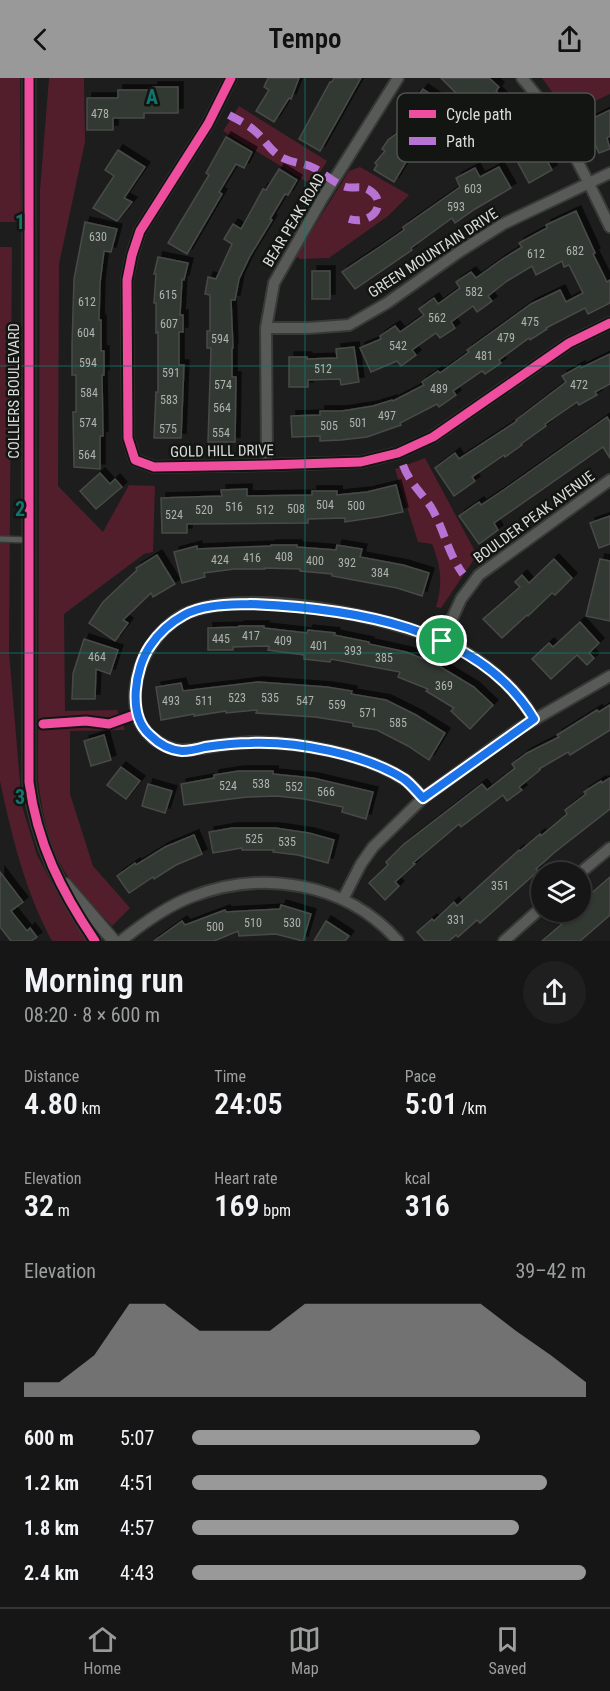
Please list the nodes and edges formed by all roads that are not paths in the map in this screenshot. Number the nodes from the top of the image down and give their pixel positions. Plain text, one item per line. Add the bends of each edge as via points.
1 (30, 78) edge
2 (231, 78) edge
3 (398, 78) edge
4 (522, 78) edge
5 (534, 93) edge
6 (578, 162) edge
7 (610, 173) edge
8 (589, 183) junction
9 (610, 227) edge
10 (610, 323) edge
11 (266, 328) junction
12 (267, 465) junction
13 (610, 480) edge
14 (0, 539) edge
15 (29, 540) junction
16 (442, 641) junction
17 (610, 676) edge
18 (534, 719) junction
19 (423, 798) junction
20 (610, 848) edge
21 (47, 855) junction
22 (591, 863) edge
23 (343, 899) junction
24 (531, 917) edge
25 (96, 941) edge
26 (114, 941) edge
27 (121, 941) edge
28 (398, 941) edge
29 (504, 941) edge

1 - 15 street, COLLIERS BOULEVARD
2 - 12 street, GOLD HILL DRIVE via 208,124 140,231 132,255 127,280 128,438 135,460 154,467
3 - 11 street, BEAR PEAK ROAD via 274,283
4 - 5 street
6 - 8 street
7 - 8 street, GREEN MOUNTAIN DRIVE
8 - 9 street
8 - 11 street, GREEN MOUNTAIN DRIVE via 503,224 349,325
10 - 12 street, GOLD HILL DRIVE via 569,343 433,437 398,453 361,462
11 - 12 street, BEAR PEAK ROAD
13 - 16 street, BOULDER PEAK AVENUE via 479,575 461,599
14 - 15 lane
15 - 21 street, COLLIERS BOULEVARD via 29,782
16 - 18 street via 498,676 514,690
16 - 19 street via 404,627 325,609 218,606 184,615 160,634 142,661 136,693 137,714 147,734 164,746 182,751 251,742 315,748 386,769 406,780
17 - 18 street
18 - 19 street
19 - 23 street via 373,847
20 - 22 street
21 - 25 street, COLLIERS BOULEVARD via 61,888
21 - 26 street, COLLIERS BOULEVARD via 66,885
23 - 27 street via 306,886 265,882 229,885 190,897 152,917
23 - 28 street
24 - 29 street

